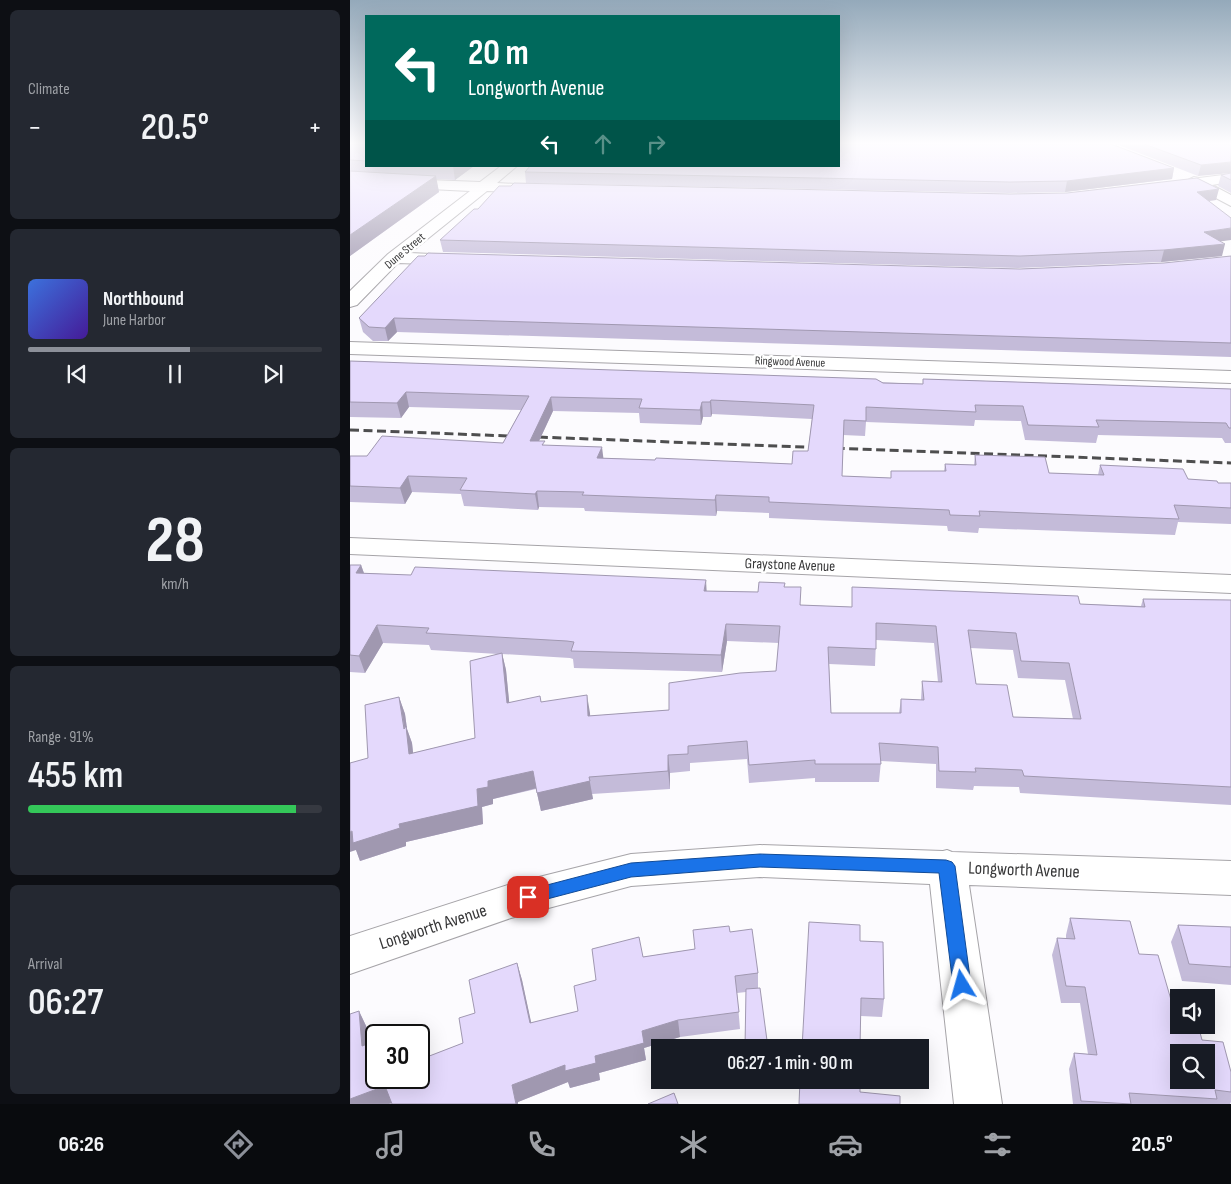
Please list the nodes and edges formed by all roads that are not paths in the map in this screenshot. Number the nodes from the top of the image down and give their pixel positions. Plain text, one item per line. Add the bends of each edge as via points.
1 (473, 196) edge
2 (394, 258) junction
3 (474, 260) edge
4 (350, 301) edge
5 (350, 348) edge
6 (1231, 377) edge
7 (350, 546) edge
8 (1231, 584) edge
9 (946, 866) junction
10 (1231, 878) edge
11 (350, 955) edge
12 (978, 1104) edge

1 - 2 street, Dune Street
2 - 3 street
2 - 4 street, Dune Street
5 - 6 street, Ringwood Avenue
7 - 8 street, Graystone Avenue
9 - 10 street, Longworth Avenue
9 - 11 street, Longworth Avenue via 760,861 631,870 511,901
9 - 12 street

